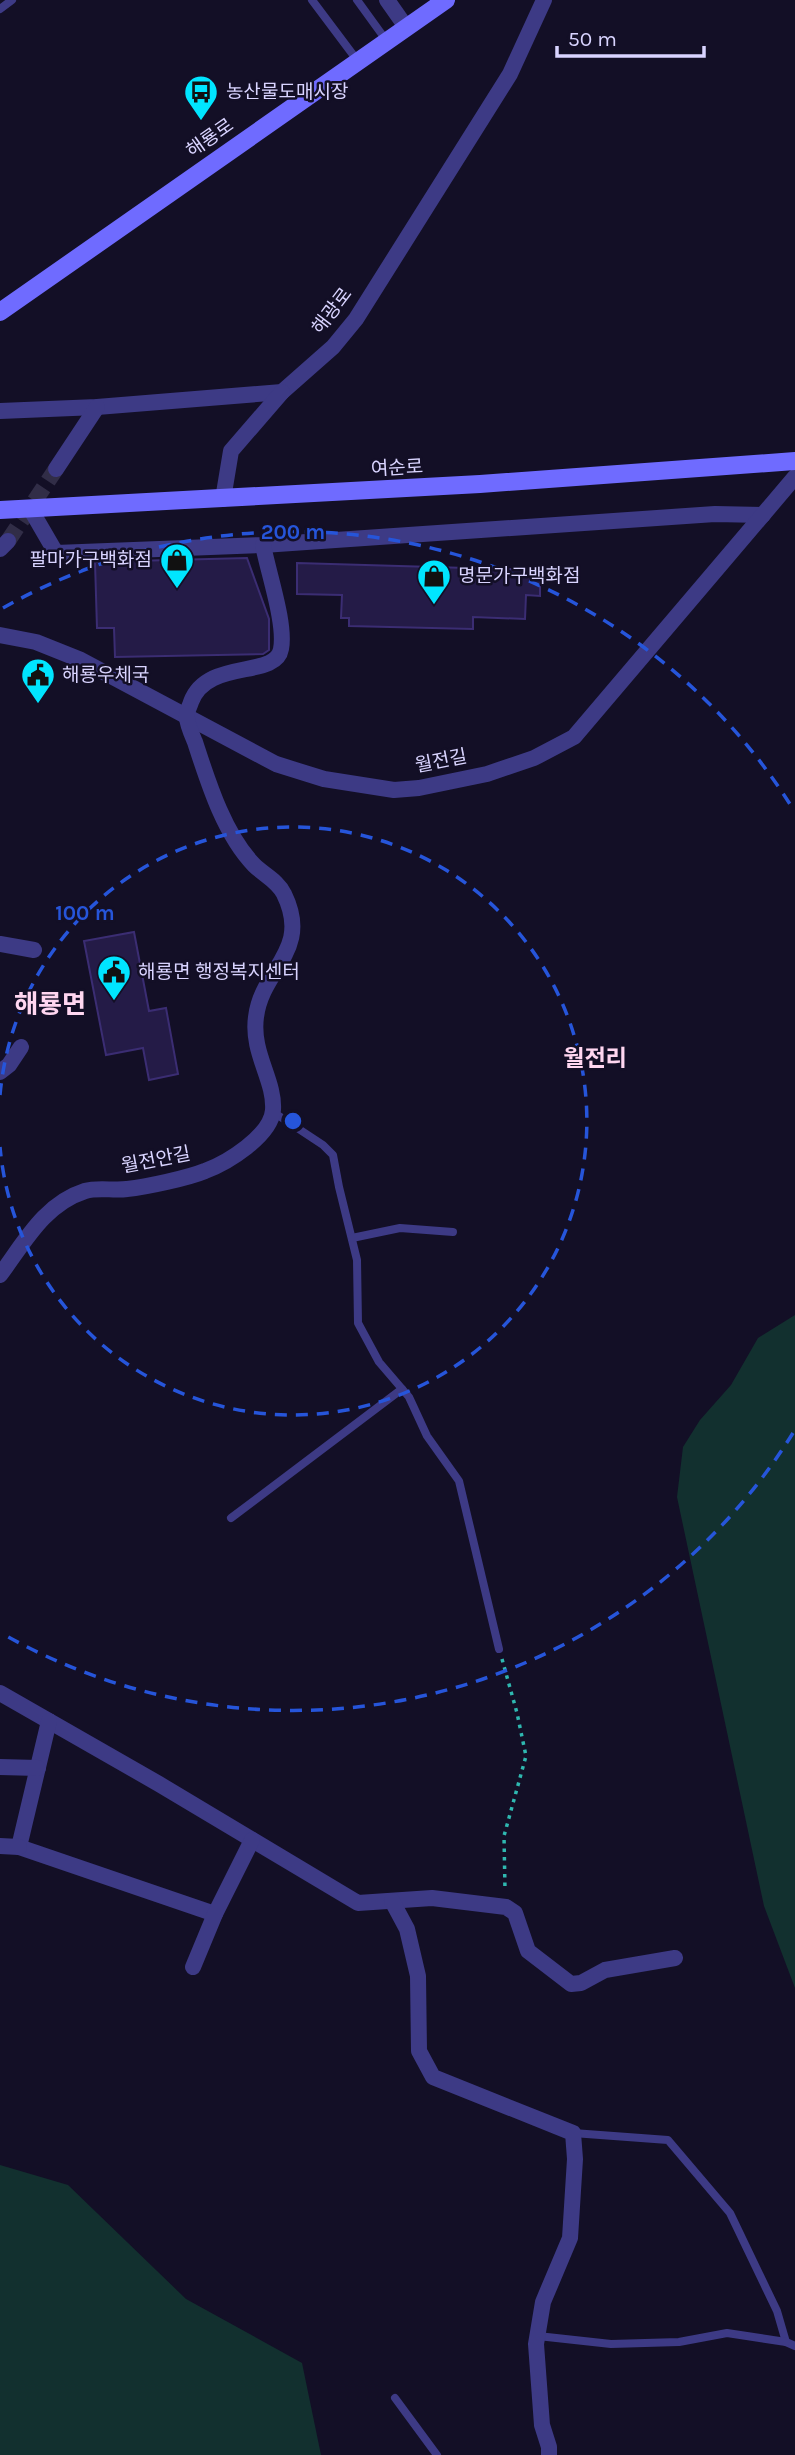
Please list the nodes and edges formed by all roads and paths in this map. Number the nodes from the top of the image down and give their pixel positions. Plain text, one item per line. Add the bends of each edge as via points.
1 (12, 0) edge
2 (312, 0) edge
3 (357, 0) edge
4 (387, 0) edge
5 (446, 0) edge
6 (544, 0) edge
7 (0, 9) edge
8 (405, 27) junction
9 (386, 40) junction
10 (357, 61) junction
11 (0, 312) edge
12 (282, 392) junction
13 (97, 407) junction
14 (0, 411) edge
15 (795, 461) edge
16 (56, 469) tunnel mouth
17 (795, 477) edge
18 (223, 499) junction
19 (0, 510) edge
20 (31, 510) junction
21 (763, 515) junction
22 (263, 545) junction
23 (0, 635) edge
24 (186, 716) junction
25 (0, 944) edge
26 (34, 950) dead end
27 (21, 1047) dead end
28 (0, 1072) edge
29 (273, 1112) junction
30 (453, 1231) dead end
31 (352, 1238) junction
32 (0, 1275) edge
33 (402, 1389) junction
34 (231, 1518) dead end
35 (499, 1649) joint
36 (0, 1693) edge
37 (49, 1721) junction
38 (0, 1767) edge
39 (38, 1768) junction
40 (252, 1840) junction
41 (0, 1846) edge
42 (19, 1847) junction
43 (392, 1901) junction
44 (506, 1906) junction
45 (215, 1914) junction
46 (675, 1958) dead end
47 (193, 1967) dead end
48 (573, 2133) junction
49 (538, 2336) junction
50 (786, 2342) junction
51 (795, 2346) edge
52 (395, 2398) dead end
53 (437, 2455) edge
54 (549, 2455) edge

1 - 7 lane
2 - 10 lane
3 - 9 lane
4 - 8 street
5 - 8 main road, 해룡로
6 - 12 street, 해광로 via 510,74 356,319
8 - 9 main road, 해룡로
9 - 10 main road, 해룡로
10 - 11 main road, 해룡로
12 - 13 street
12 - 18 street, 해광로 via 231,451
13 - 14 street
13 - 16 street
15 - 18 main road, 여순로
17 - 21 street, 월전길
18 - 20 main road, 여순로
19 - 20 main road, 여순로
20 - 22 street via 56,553
21 - 22 street via 715,514
21 - 24 street, 월전길 via 574,737 534,758 453,782 394,790 324,779 276,764
22 - 24 street via 282,633 281,653 264,665 217,675 203,683
23 - 24 street, 월전길 via 36,642 81,660
24 - 29 street via 228,827 253,864 276,882 290,910 291,945 256,1016 257,1046
25 - 26 street
27 - 28 street
29 - 31 lane via 333,1155
29 - 32 street, 월전안길 via 245,1149 204,1172 128,1189 86,1191 46,1213
30 - 31 lane via 400,1228
31 - 33 lane via 358,1323 379,1362
33 - 34 lane
33 - 35 lane via 427,1436 459,1481
35 - 44 path via 526,1756 503,1836
36 - 37 street
37 - 39 street
37 - 40 street
38 - 39 street
39 - 42 street
40 - 43 street via 358,1903
40 - 45 street
41 - 42 street
42 - 45 street
43 - 44 street via 432,1898
43 - 48 street via 407,1929 418,1976 419,2051 433,2077
44 - 46 street via 515,1913 528,1951 571,1984 605,1970
45 - 47 street
48 - 49 street via 570,2238 543,2302
48 - 50 lane via 668,2140 730,2213 777,2311
49 - 50 lane via 611,2344 679,2342 727,2333
49 - 54 street via 542,2425
50 - 51 lane
52 - 53 lane

